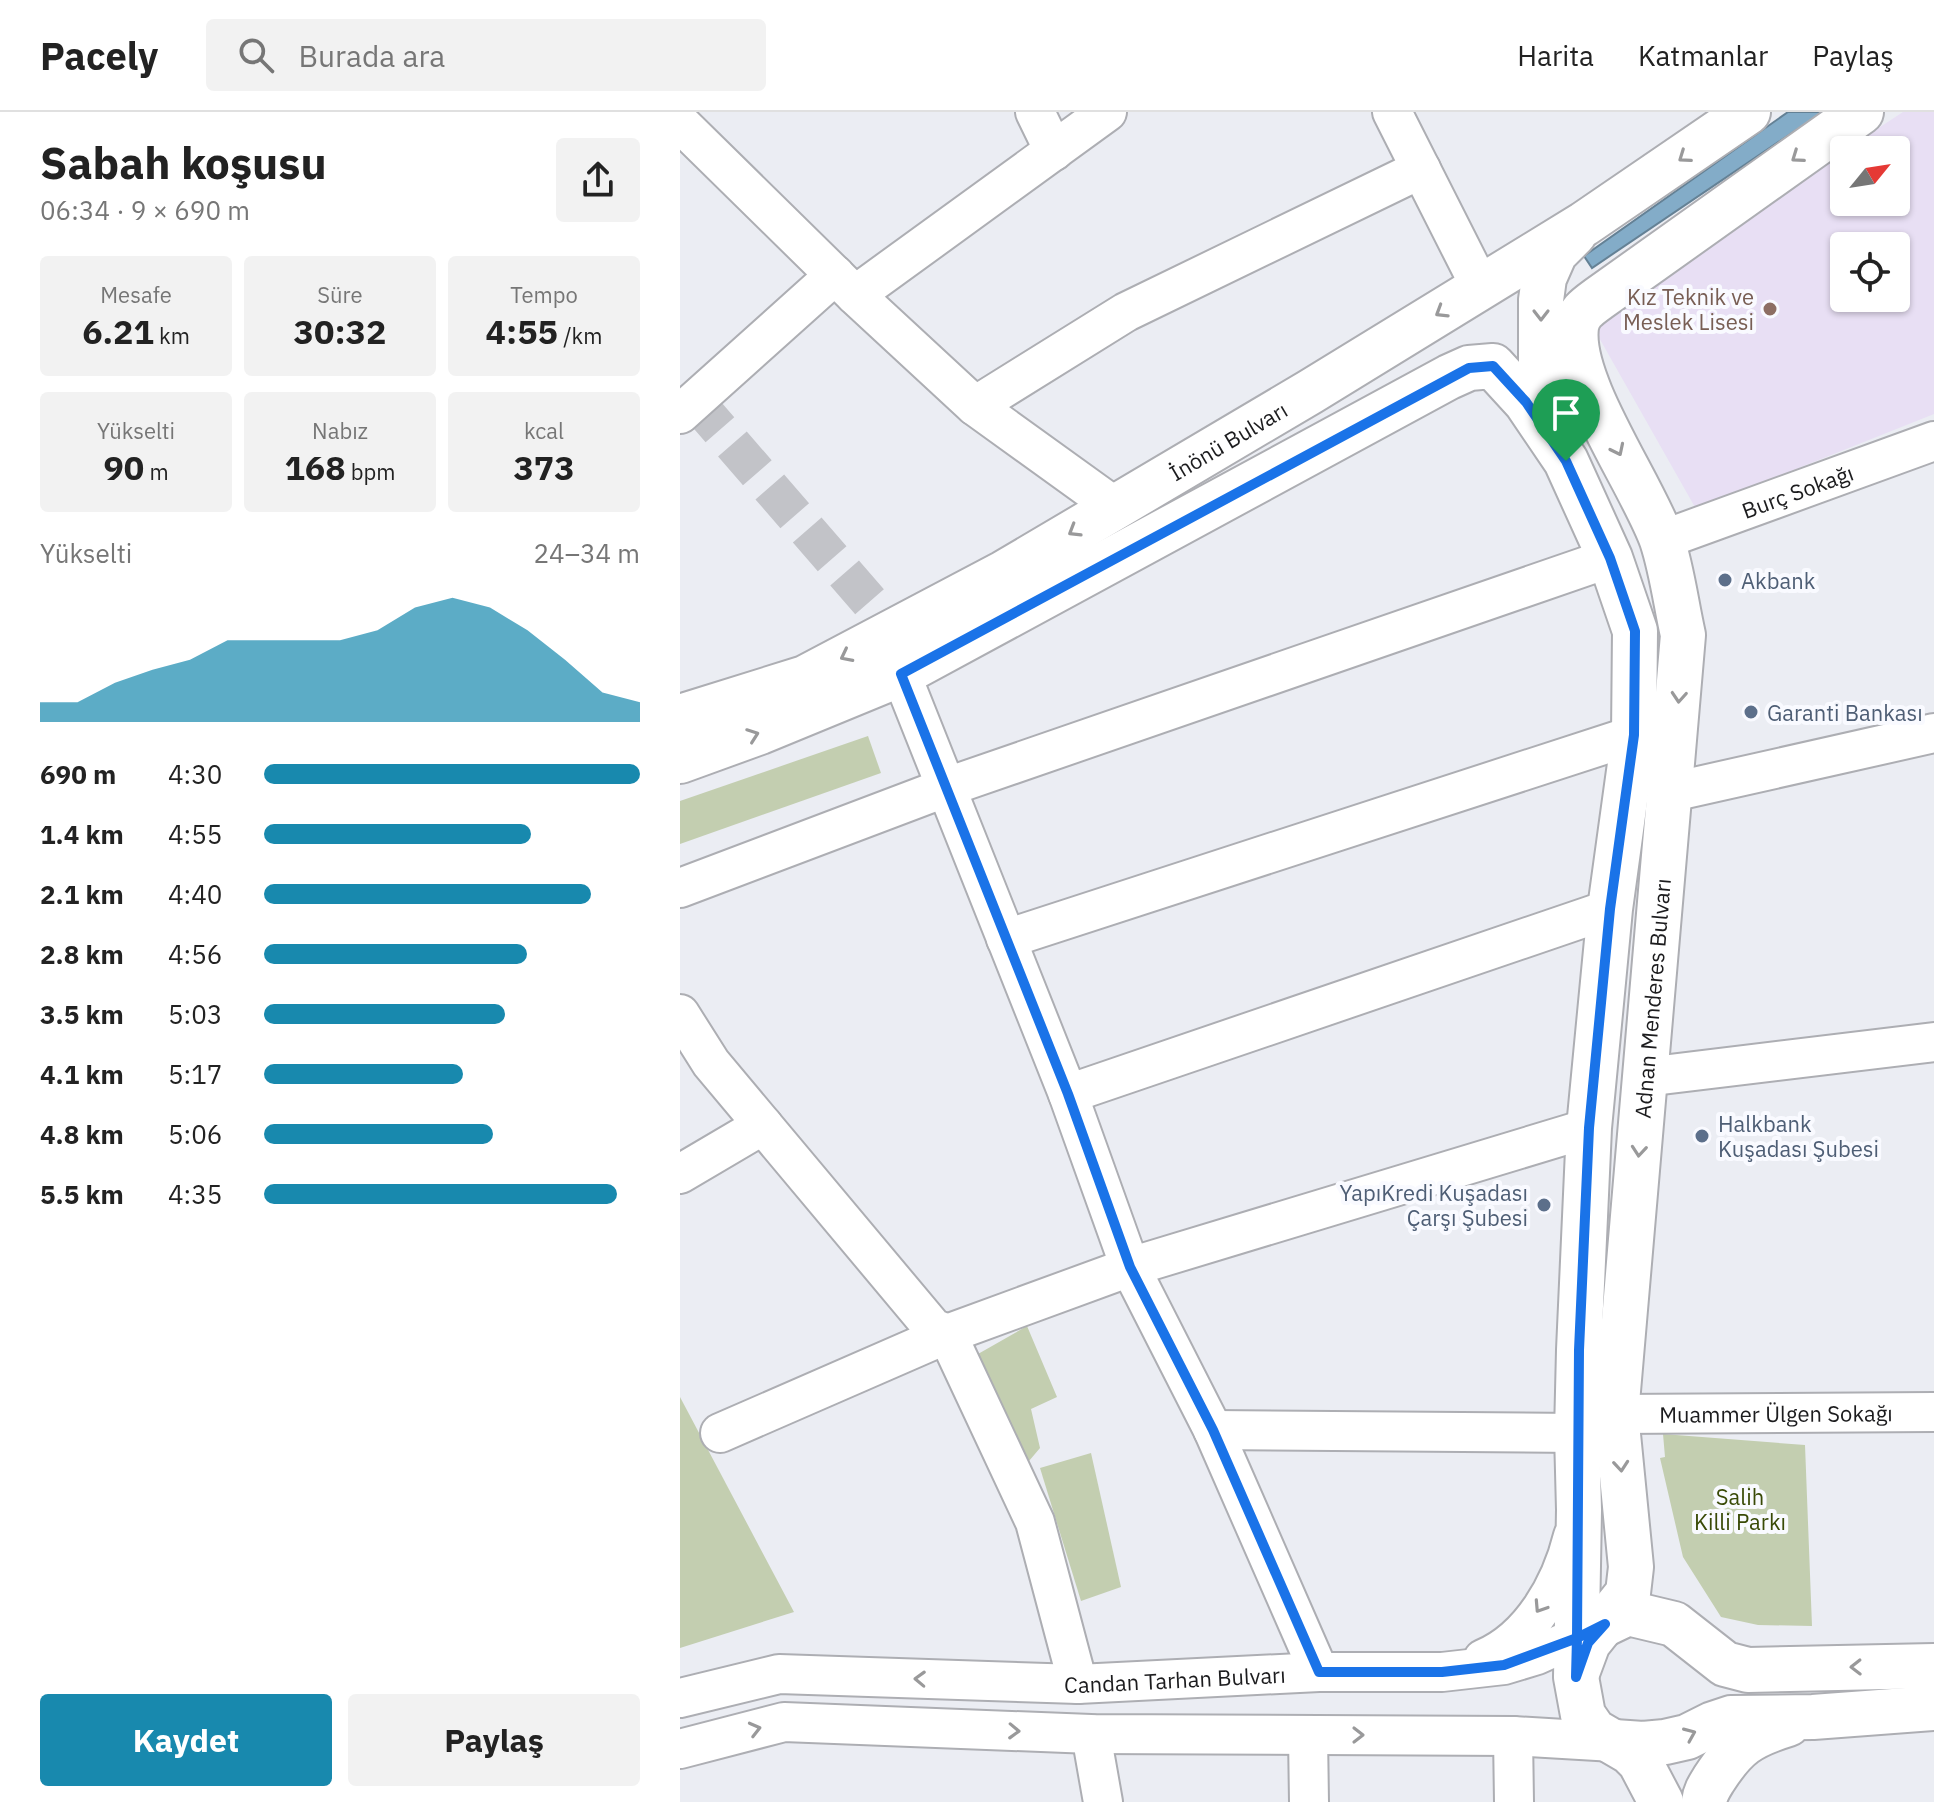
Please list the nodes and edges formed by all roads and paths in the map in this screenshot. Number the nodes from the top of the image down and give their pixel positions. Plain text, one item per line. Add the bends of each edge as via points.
1 (1035, 112) edge
2 (1107, 112) edge
3 (1392, 112) edge
4 (1748, 112) edge
5 (1861, 112) edge
6 (680, 123) edge
7 (1054, 151) junction
8 (1421, 169) junction
9 (1584, 224) junction
10 (845, 285) junction
11 (1481, 288) junction
12 (685, 400) edge
13 (975, 406) junction
14 (1934, 441) edge
15 (1566, 461) junction
16 (1115, 507) junction
17 (1662, 540) junction
18 (1610, 558) junction
19 (901, 674) junction
20 (680, 717) edge
21 (1934, 733) edge
22 (1634, 735) junction
23 (680, 761) edge
24 (947, 787) junction
25 (1672, 792) junction
26 (680, 888) edge
27 (1610, 909) junction
28 (1006, 939) junction
29 (680, 1014) edge
30 (680, 1035) edge
31 (1934, 1042) edge
32 (711, 1063) junction
33 (1645, 1077) junction
34 (1068, 1094) junction
35 (763, 1125) junction
36 (1589, 1128) junction
37 (680, 1174) edge
38 (1130, 1267) junction
39 (947, 1334) junction
40 (1934, 1412) edge
41 (1616, 1414) junction
42 (1213, 1430) junction
43 (720, 1433) dead end
44 (1577, 1433) junction
45 (1579, 1510) junction
46 (1586, 1646) junction
47 (1934, 1666) edge
48 (1457, 1670) junction
49 (1319, 1672) junction
50 (1078, 1684) junction
51 (680, 1698) edge
52 (1934, 1708) edge
53 (1813, 1717) junction
54 (1091, 1734) junction
55 (1308, 1735) junction
56 (1513, 1736) junction
57 (1614, 1742) junction
58 (680, 1749) edge
59 (1103, 1802) edge
60 (1309, 1802) edge
61 (1514, 1802) edge
62 (1661, 1802) edge
63 (1704, 1802) edge

1 - 7 street
2 - 7 street
3 - 8 street
4 -> 9 main road, İnönü Bulvarı
5 -> 17 main road, Adnan Menderes Bulvarı via 1583,310 1576,324 1576,349 1588,388
6 - 10 street
7 - 10 street
8 - 11 street
8 - 13 street via 1126,312
9 - 11 main road, İnönü Bulvarı
9 -> 15 main road via 1555,253 1541,300 1541,363
10 - 12 street
10 - 13 street
11 -> 16 main road, İnönü Bulvarı
13 - 16 street
14 - 17 street, Burç Sokağı
15 - 18 main road
15 - 19 main road, İnönü Bulvarı via 1508,380 1493,366 1469,368
16 -> 20 main road, İnönü Bulvarı via 1004,573 805,678
17 -> 25 main road, Adnan Menderes Bulvarı via 1683,635
18 - 22 main road via 1635,631
18 - 24 street
23 -> 19 main road, İnönü Bulvarı
19 - 24 street
21 - 25 street
22 - 27 main road
22 - 28 street
24 - 26 street
24 - 28 street
25 - 33 main road, Adnan Menderes Bulvarı
27 - 34 street
27 - 36 main road
28 - 34 street
29 - 32 street
30 - 32 street
31 - 33 street
32 - 35 street
33 -> 41 main road, Adnan Menderes Bulvarı
34 - 38 street
35 - 37 street
35 - 39 street via 933,1328
36 - 38 street
36 - 44 main road
38 - 39 street
38 - 42 street
39 - 43 street
39 - 50 street via 1035,1522
40 - 41 street, Muammer Ülgen Sokağı
41 -> 46 main road, Adnan Menderes Bulvarı via 1631,1567 1628,1593
42 - 44 street
42 - 49 street
44 - 45 main road
45 - 46 main road
45 -> 48 street via 1555,1585 1526,1629 1494,1654
47 -> 46 main road, Candan Tarhan Bulvarı via 1748,1670 1725,1664 1674,1624 1628,1613
46 - 48 street, Candan Tarhan Bulvarı
46 - 57 main road via 1583,1715 1594,1731
48 - 49 street, Candan Tarhan Bulvarı
49 - 50 street, Candan Tarhan Bulvarı
50 -> 51 street, Candan Tarhan Bulvarı via 779,1674
52 - 53 main road
57 -> 53 main road via 1665,1742 1731,1718
53 - 63 main road via 1738,1746
54 - 55 street
58 -> 54 street via 784,1722
54 - 59 street
55 -> 56 street
55 - 60 street
56 - 57 street
56 - 61 street
57 - 62 main road via 1640,1762

